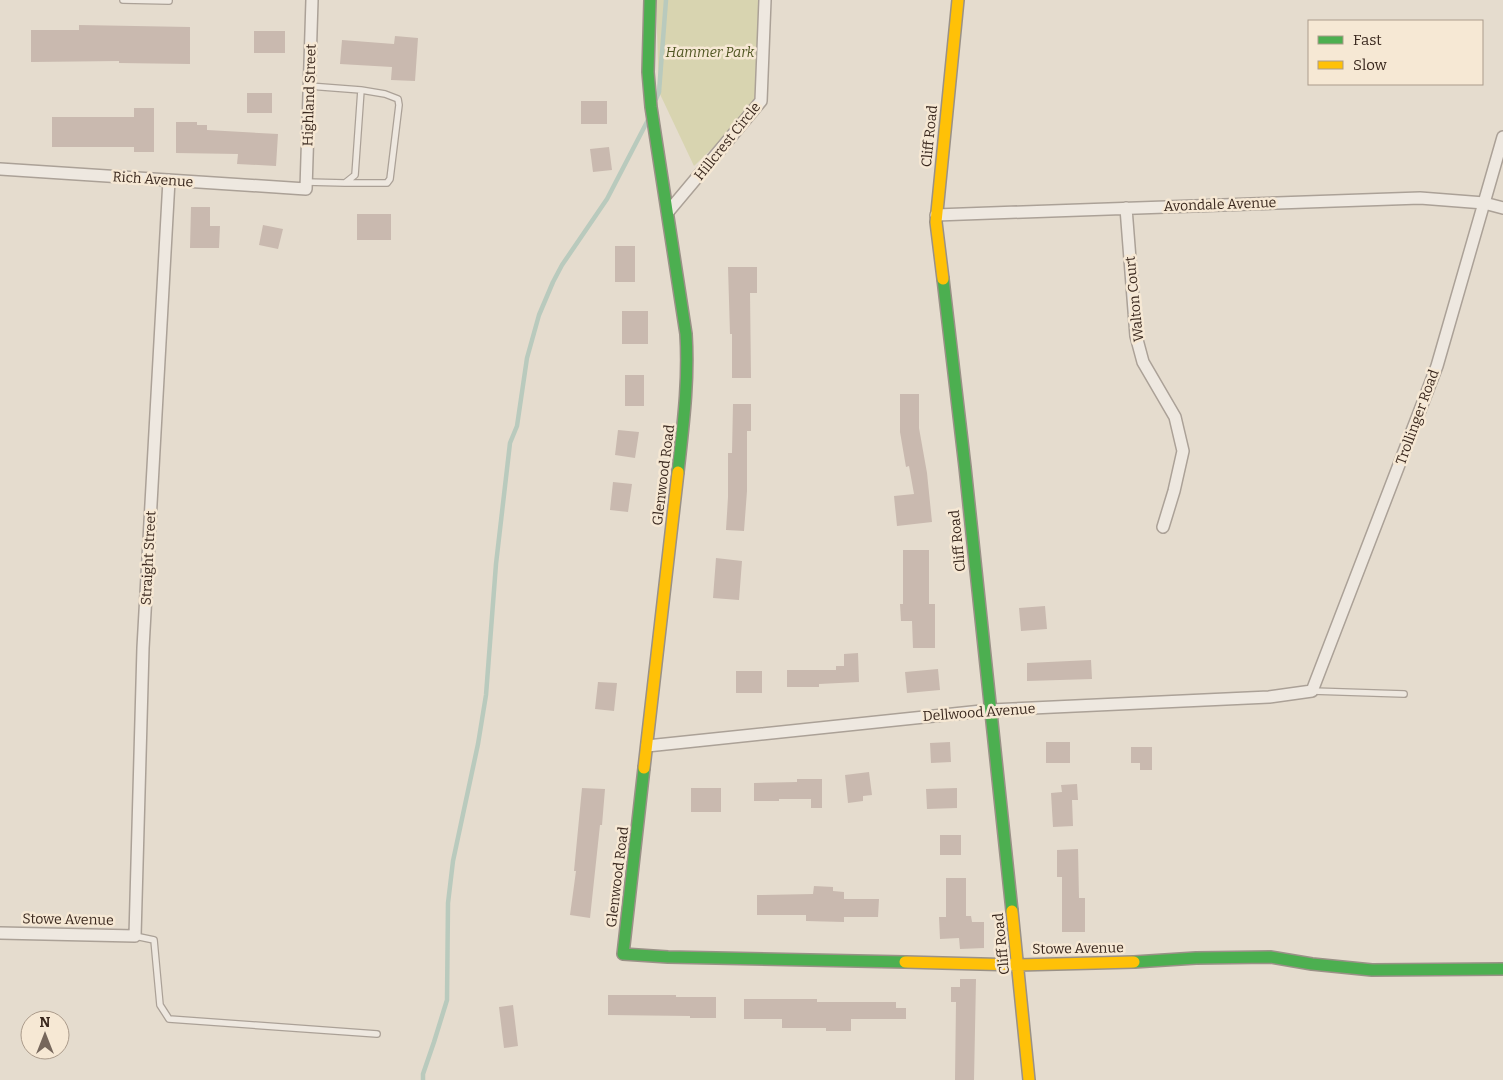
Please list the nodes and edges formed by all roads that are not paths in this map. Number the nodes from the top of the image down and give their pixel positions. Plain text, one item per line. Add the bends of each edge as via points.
1 (123, 0) edge
2 (312, 0) edge
3 (650, 0) edge
4 (765, 0) edge
5 (958, 0) edge
6 (169, 1) edge
7 (309, 86) junction
8 (361, 90) junction
9 (1503, 137) edge
10 (0, 169) edge
11 (169, 180) junction
12 (344, 182) junction
13 (306, 185) junction
14 (1484, 203) junction
15 (1126, 208) junction
16 (1503, 208) edge
17 (668, 212) junction
18 (936, 215) junction
19 (1163, 527) dead end
20 (1312, 691) junction
21 (1404, 694) dead end
22 (991, 710) junction
23 (647, 746) junction
24 (0, 933) edge
25 (135, 936) junction
26 (623, 954) joint
27 (1018, 965) junction
28 (1503, 969) edge
29 (377, 1034) dead end
30 (1029, 1080) edge

1 - 6 lane
2 - 7 street, Highland Street
3 - 17 street, Glenwood Road via 648,72
4 - 17 street, Hillcrest Circle via 761,101
5 - 18 street, Cliff Road
7 - 8 lane
7 - 13 street, Highland Street
8 - 12 lane via 355,175
8 - 12 lane via 398,99 390,179 387,183
9 - 14 street, Trollinger Road
10 - 11 street, Rich Avenue
11 - 13 street, Rich Avenue
11 - 25 street, Straight Street via 143,648
12 - 13 lane
14 - 15 street, Avondale Avenue via 1420,198
14 - 16 street, Avondale Avenue
14 - 20 street, Trollinger Road via 1437,366
15 - 18 street, Avondale Avenue
15 - 19 street, Walton Court via 1136,336 1143,362 1175,417 1183,451
17 - 23 street, Glenwood Road via 688,362
18 - 22 street, Cliff Road
20 - 21 lane
20 - 22 street, Dellwood Avenue via 1269,697
22 - 23 street, Dellwood Avenue
22 - 27 street, Cliff Road
23 - 26 street, Glenwood Road
24 - 25 street, Stowe Avenue
25 - 29 lane via 154,940 160,1005 169,1019
26 - 27 street, Stowe Avenue
27 - 28 street, Stowe Avenue via 1270,957 1372,970
27 - 30 street, Cliff Road

